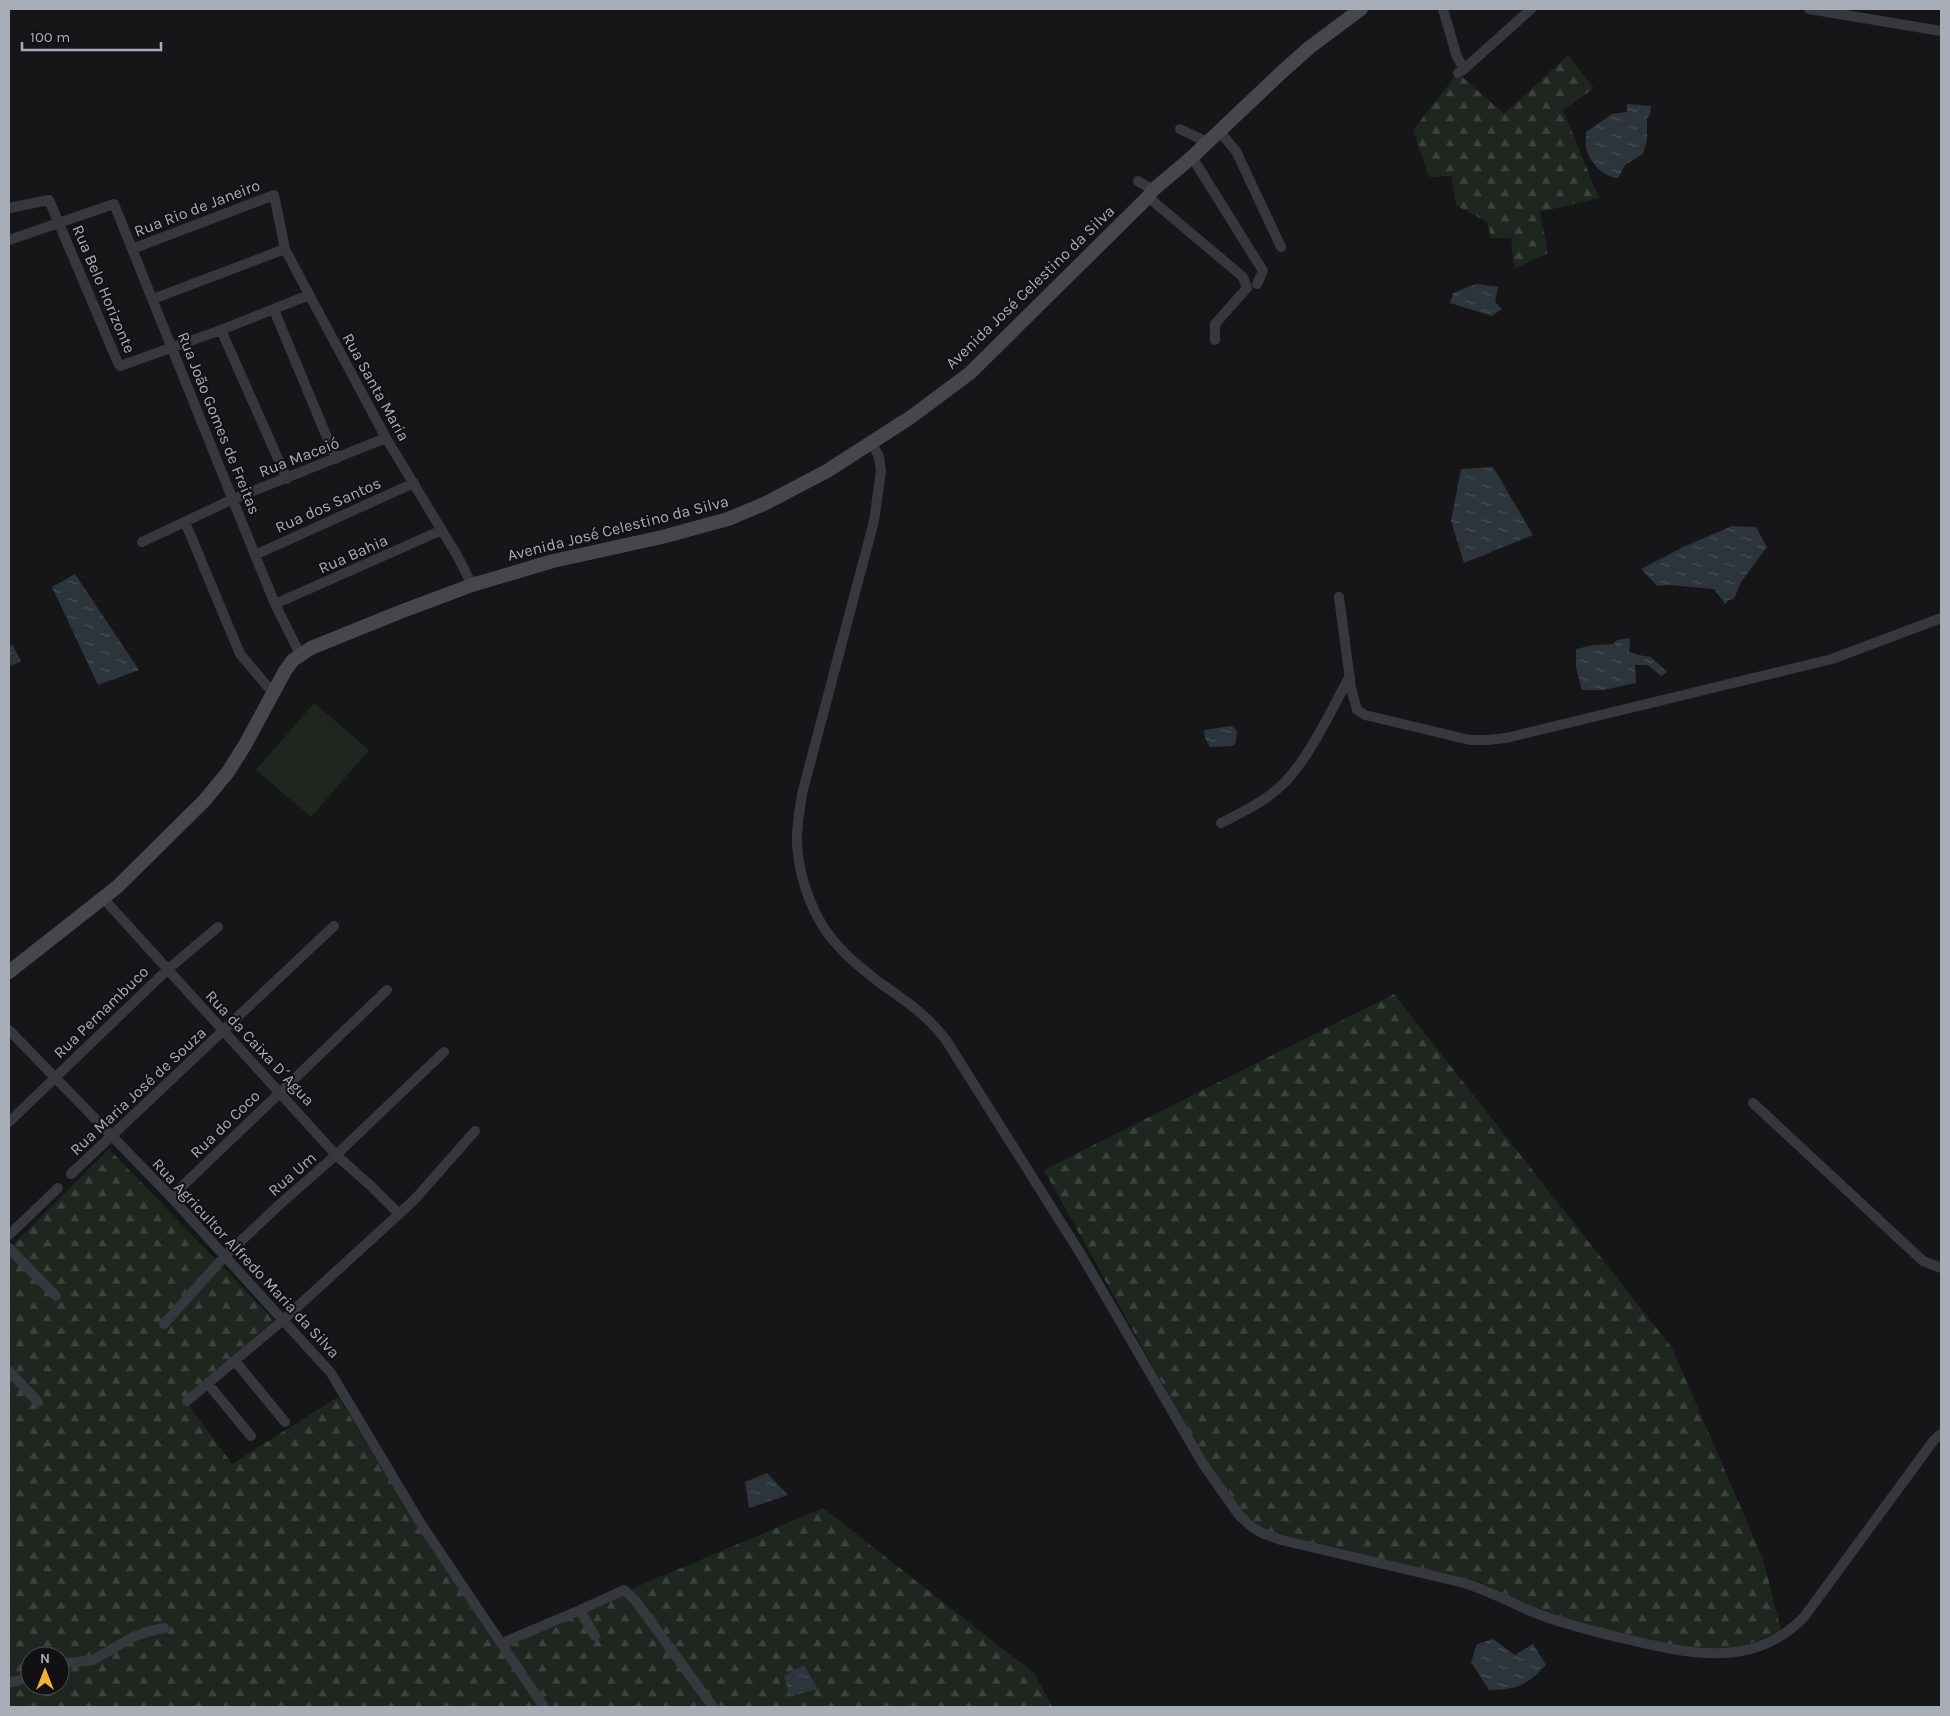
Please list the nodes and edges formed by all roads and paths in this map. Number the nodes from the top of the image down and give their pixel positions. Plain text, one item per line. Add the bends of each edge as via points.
1 (1361, 9) edge
2 (1442, 9) edge
3 (1531, 9) edge
4 (1809, 9) edge
5 (1941, 31) edge
6 (1180, 129) dead end
7 (1219, 131) junction
8 (1207, 142) junction
9 (1192, 157) junction
10 (1138, 181) dead end
11 (1150, 194) junction
12 (274, 195) joint
13 (112, 204) joint
14 (9, 208) edge
15 (60, 223) junction
16 (9, 240) edge
17 (1281, 246) dead end
18 (132, 249) junction
19 (286, 249) junction
20 (1257, 284) dead end
21 (309, 295) junction
22 (153, 299) junction
23 (274, 310) junction
24 (221, 330) junction
25 (1215, 340) dead end
26 (173, 348) junction
27 (386, 438) junction
28 (872, 443) junction
29 (336, 460) junction
30 (287, 479) junction
31 (414, 483) junction
32 (233, 499) junction
33 (184, 522) junction
34 (442, 530) junction
35 (142, 542) dead end
36 (254, 555) junction
37 (472, 585) junction
38 (1339, 597) dead end
39 (275, 604) junction
40 (1941, 618) edge
41 (300, 654) junction
42 (1350, 675) junction
43 (273, 693) junction
44 (1221, 823) dead end
45 (102, 898) junction
46 (334, 926) dead end
47 (218, 927) dead end
48 (167, 970) junction
49 (9, 972) edge
50 (387, 990) dead end
51 (9, 1030) edge
52 (223, 1031) junction
53 (444, 1052) dead end
54 (54, 1078) junction
55 (280, 1091) junction
56 (1753, 1103) dead end
57 (9, 1122) edge
58 (475, 1131) dead end
59 (112, 1136) junction
60 (336, 1155) junction
61 (71, 1174) dead end
62 (58, 1188) dead end
63 (171, 1197) junction
64 (399, 1214) junction
65 (9, 1235) edge
66 (9, 1248) edge
67 (224, 1256) junction
68 (1941, 1268) edge
69 (56, 1296) dead end
70 (283, 1320) junction
71 (164, 1324) dead end
72 (235, 1361) junction
73 (9, 1371) edge
74 (208, 1384) junction
75 (187, 1401) dead end
76 (38, 1402) dead end
77 (285, 1422) dead end
78 (1941, 1434) edge
79 (252, 1436) dead end
80 (580, 1610) junction
81 (164, 1628) dead end
82 (595, 1636) dead end
83 (502, 1643) junction
84 (70, 1663) edge
85 (544, 1707) edge
86 (713, 1707) edge

1 - 7 street, Avenida José Celestino da Silva via 1310,47
2 - 3 street via 1461,71
4 - 5 street
6 - 8 street
7 - 8 street, Avenida José Celestino da Silva
7 - 17 street via 1236,151
8 - 9 street, Avenida José Celestino da Silva
9 - 11 street, Avenida José Celestino da Silva
9 - 20 street via 1263,271
10 - 11 street
11 - 25 street via 1243,277 1247,288 1215,324
11 - 28 street, Avenida José Celestino da Silva via 970,373
12 - 18 street, Rua Rio de Janeiro
12 - 19 street, Rua Santa Maria
13 - 15 street, Rua Belo Horizonte
13 - 18 street, Rua João Gomes de Freitas
14 - 15 street, Rua Belo Horizonte via 49,200
15 - 16 street, Rua Belo Horizonte
15 - 26 street, Rua Belo Horizonte via 120,366
18 - 22 street, Rua João Gomes de Freitas
19 - 21 street, Rua Santa Maria
19 - 22 street
21 - 23 street
21 - 27 street, Rua Santa Maria
22 - 26 street, Rua João Gomes de Freitas
23 - 24 street
23 - 29 street
24 - 26 street
24 - 30 street
26 - 32 street, Rua João Gomes de Freitas
27 - 29 street, Rua Maceió
27 - 31 street, Rua Santa Maria
28 - 37 street, Avenida José Celestino da Silva via 827,472 747,512 694,529 553,561
28 - 78 street via 881,466 874,521 799,814 797,842 800,868 808,891 822,925 839,948 914,1006 946,1040 1076,1248 1203,1464 1230,1503 1252,1527 1281,1540 1481,1589 1541,1615 1582,1628 1682,1651 1734,1652 1759,1647 1776,1639 1804,1616
29 - 30 street, Rua Maceió
30 - 32 street, Rua Maceió
31 - 34 street, Rua Santa Maria
31 - 36 street, Rua dos Santos
32 - 33 street, Rua Maceió
32 - 36 street, Rua João Gomes de Freitas
33 - 35 street, Rua Maceió
33 - 43 street via 240,654
34 - 37 street, Rua Santa Maria
34 - 39 street, Rua Bahia
36 - 39 street, Rua João Gomes de Freitas
37 - 41 street, Avenida José Celestino da Silva
38 - 42 street
39 - 41 street, Rua João Gomes de Freitas
40 - 42 street via 1832,659 1497,740 1470,740 1365,715 1355,706
41 - 43 street, Avenida José Celestino da Silva
42 - 44 street via 1313,743 1285,782 1254,806
43 - 45 street, Avenida José Celestino da Silva via 228,772 204,801
45 - 48 street, Rua da Caixa D´Agua
45 - 49 street, Avenida José Celestino da Silva
46 - 52 street, Rua Maria José de Souza
47 - 48 street, Rua Pernambuco
48 - 52 street, Rua da Caixa D´Agua
48 - 54 street, Rua Pernambuco
50 - 55 street, Rua do Coco
51 - 54 street, Rua Agricultor Alfredo Maria da Silva
52 - 55 street, Rua da Caixa D´Agua
52 - 59 street, Rua Maria José de Souza
53 - 60 street, Rua Um
54 - 57 street, Rua Pernambuco
54 - 59 street, Rua Agricultor Alfredo Maria da Silva
55 - 60 street, Rua da Caixa D´Agua
55 - 63 street, Rua do Coco
56 - 68 street via 1923,1261
58 - 64 street
59 - 61 street, Rua Maria José de Souza
59 - 63 street, Rua Agricultor Alfredo Maria da Silva
60 - 64 street, Rua da Caixa D´Agua
60 - 67 street, Rua Um
62 - 65 street
63 - 67 street, Rua Agricultor Alfredo Maria da Silva
64 - 70 street
66 - 69 street
67 - 70 street, Rua Agricultor Alfredo Maria da Silva
67 - 71 street, Rua Um
70 - 72 street
70 - 83 street, Rua Agricultor Alfredo Maria da Silva via 331,1373 421,1524
72 - 74 street
72 - 77 street
73 - 76 street
74 - 75 street
74 - 79 street
80 - 82 street
80 - 83 street
80 - 86 street via 624,1590 635,1600
81 - 84 street via 133,1638 93,1660
83 - 85 street, Rua Agricultor Alfredo Maria da Silva

